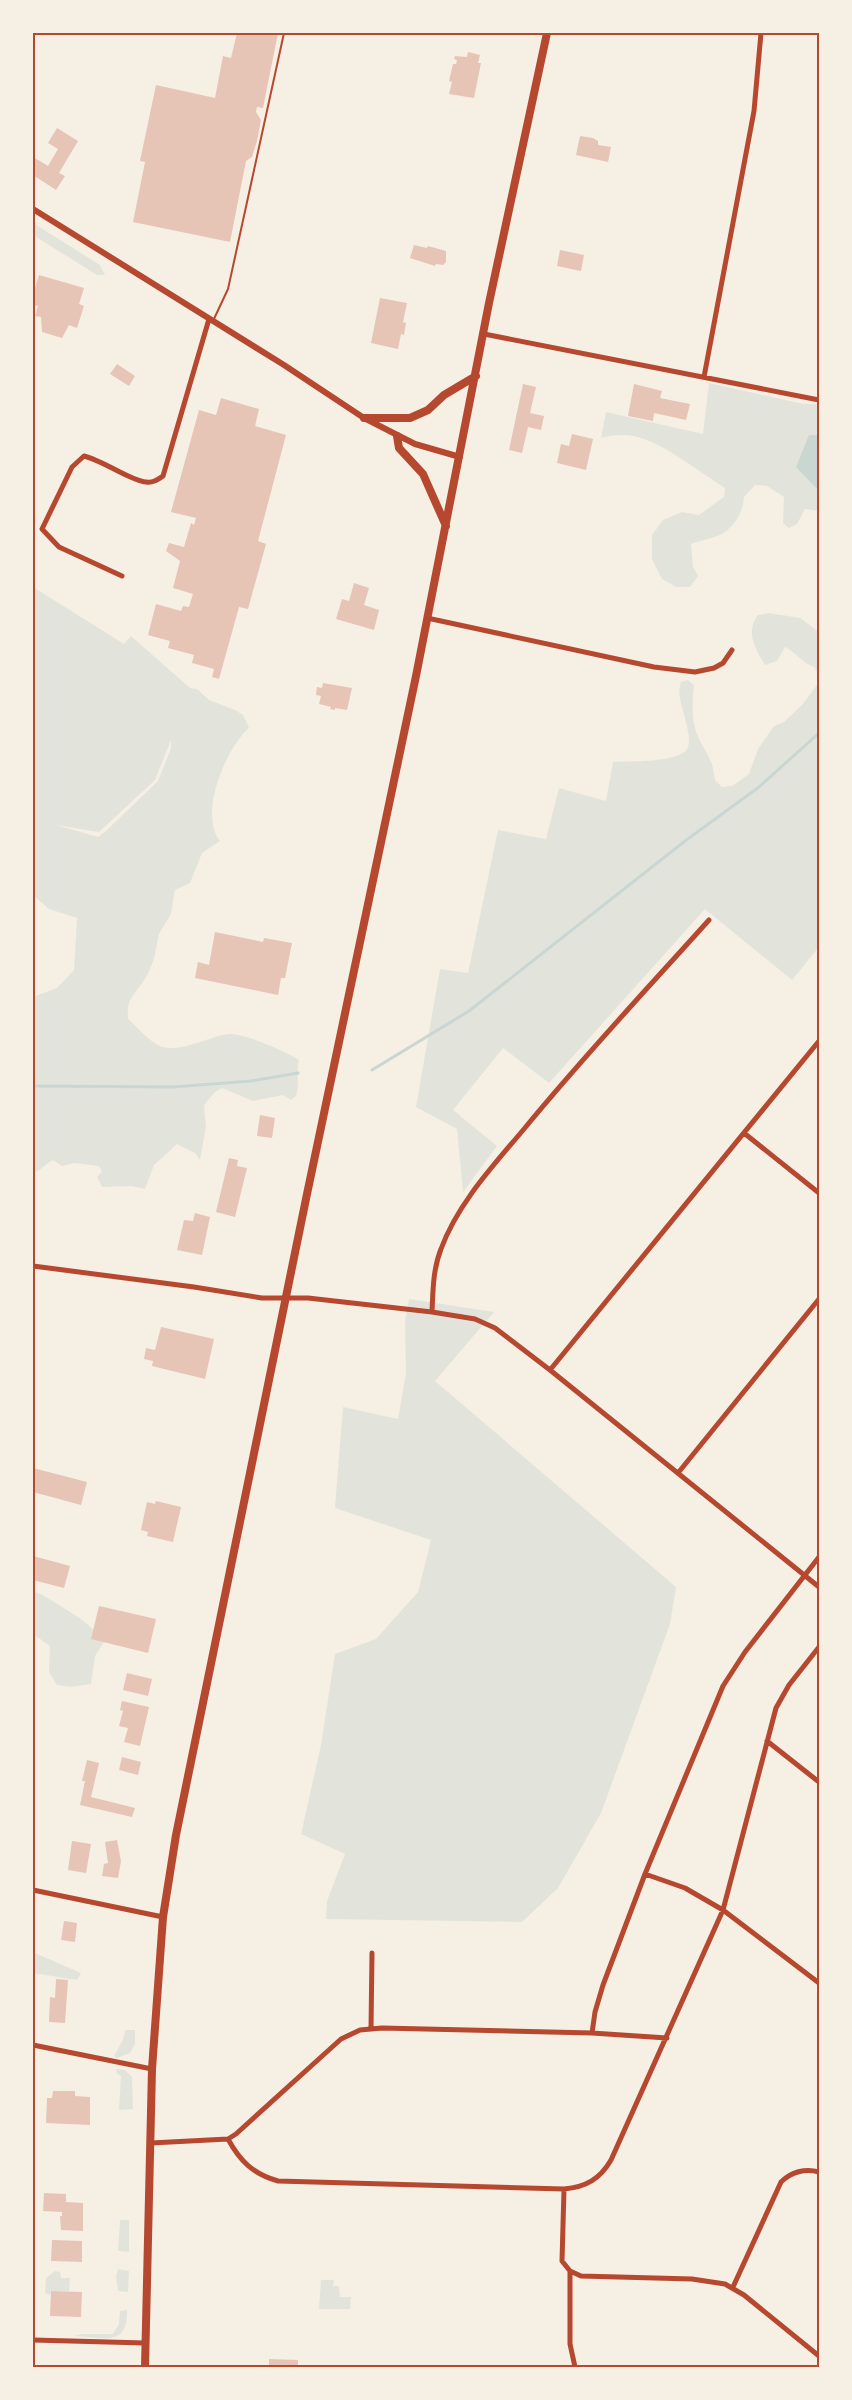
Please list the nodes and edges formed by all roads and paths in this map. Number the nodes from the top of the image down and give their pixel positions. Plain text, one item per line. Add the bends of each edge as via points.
1 (284, 33) edge
2 (547, 33) edge
3 (761, 33) edge
4 (33, 209) edge
5 (210, 321) junction
6 (484, 334) junction
7 (476, 376) junction
8 (704, 378) junction
9 (819, 400) edge
10 (364, 418) junction
11 (397, 436) junction
12 (460, 457) junction
13 (446, 526) junction
14 (122, 576) dead end
15 (427, 618) junction
16 (732, 650) dead end
17 (709, 920) dead end
18 (819, 1041) edge
19 (744, 1133) junction
20 (819, 1194) edge
21 (33, 1266) edge
22 (287, 1298) junction
23 (819, 1299) edge
24 (432, 1312) junction
25 (550, 1370) junction
26 (678, 1473) junction
27 (819, 1557) edge
28 (804, 1575) junction
29 (819, 1587) edge
30 (819, 1647) edge
31 (767, 1741) junction
32 (819, 1782) edge
33 (645, 1874) junction
34 (33, 1890) edge
35 (723, 1910) junction
36 (163, 1917) junction
37 (372, 1953) dead end
38 (819, 1983) edge
39 (370, 2029) junction
40 (592, 2033) junction
41 (667, 2038) junction
42 (33, 2045) edge
43 (152, 2069) junction
44 (228, 2139) junction
45 (151, 2143) junction
46 (819, 2172) edge
47 (564, 2189) junction
48 (570, 2271) junction
49 (733, 2287) junction
50 (33, 2340) edge
51 (145, 2343) junction
52 (819, 2356) edge
53 (145, 2367) edge
54 (574, 2367) edge

1 - 5 lane via 228,290
2 - 6 highway
3 - 8 street via 754,111
4 - 5 street
5 - 10 street
5 - 14 street via 163,476 144,483 84,456 72,466 42,529 59,546
6 - 7 highway
6 - 8 street
7 - 10 highway via 410,418
7 - 12 highway
8 - 9 street
10 - 11 street
11 - 12 street
11 - 13 highway via 399,448 423,474
12 - 13 highway
13 - 15 highway
15 - 16 street via 654,667 695,672 714,669
15 - 22 highway
17 - 24 street via 557,1089 474,1190 440,1249
18 - 19 street
19 - 20 street
19 - 25 street
21 - 22 street
22 - 24 street
22 - 36 highway via 188,1775
23 - 26 street
24 - 25 street via 475,1319 495,1328
25 - 26 street
26 - 28 street
27 - 28 street
28 - 29 street
28 - 33 street via 723,1686
30 - 31 street via 782,1696
31 - 32 street
31 - 35 street
33 - 35 street via 685,1888
33 - 40 street via 603,1985
34 - 36 street
35 - 38 street
35 - 41 street
36 - 43 highway
37 - 39 street
39 - 40 street
39 - 44 street via 341,2039
40 - 41 street
41 - 47 street via 606,2168 593,2182
42 - 43 street
43 - 45 highway
44 - 45 street
44 - 47 street via 245,2165 278,2181
45 - 51 highway
46 - 49 street via 800,2171 781,2182
47 - 48 street via 562,2255
48 - 49 street via 581,2276 717,2281
48 - 54 street via 570,2344
49 - 52 street
50 - 51 street
51 - 53 highway

